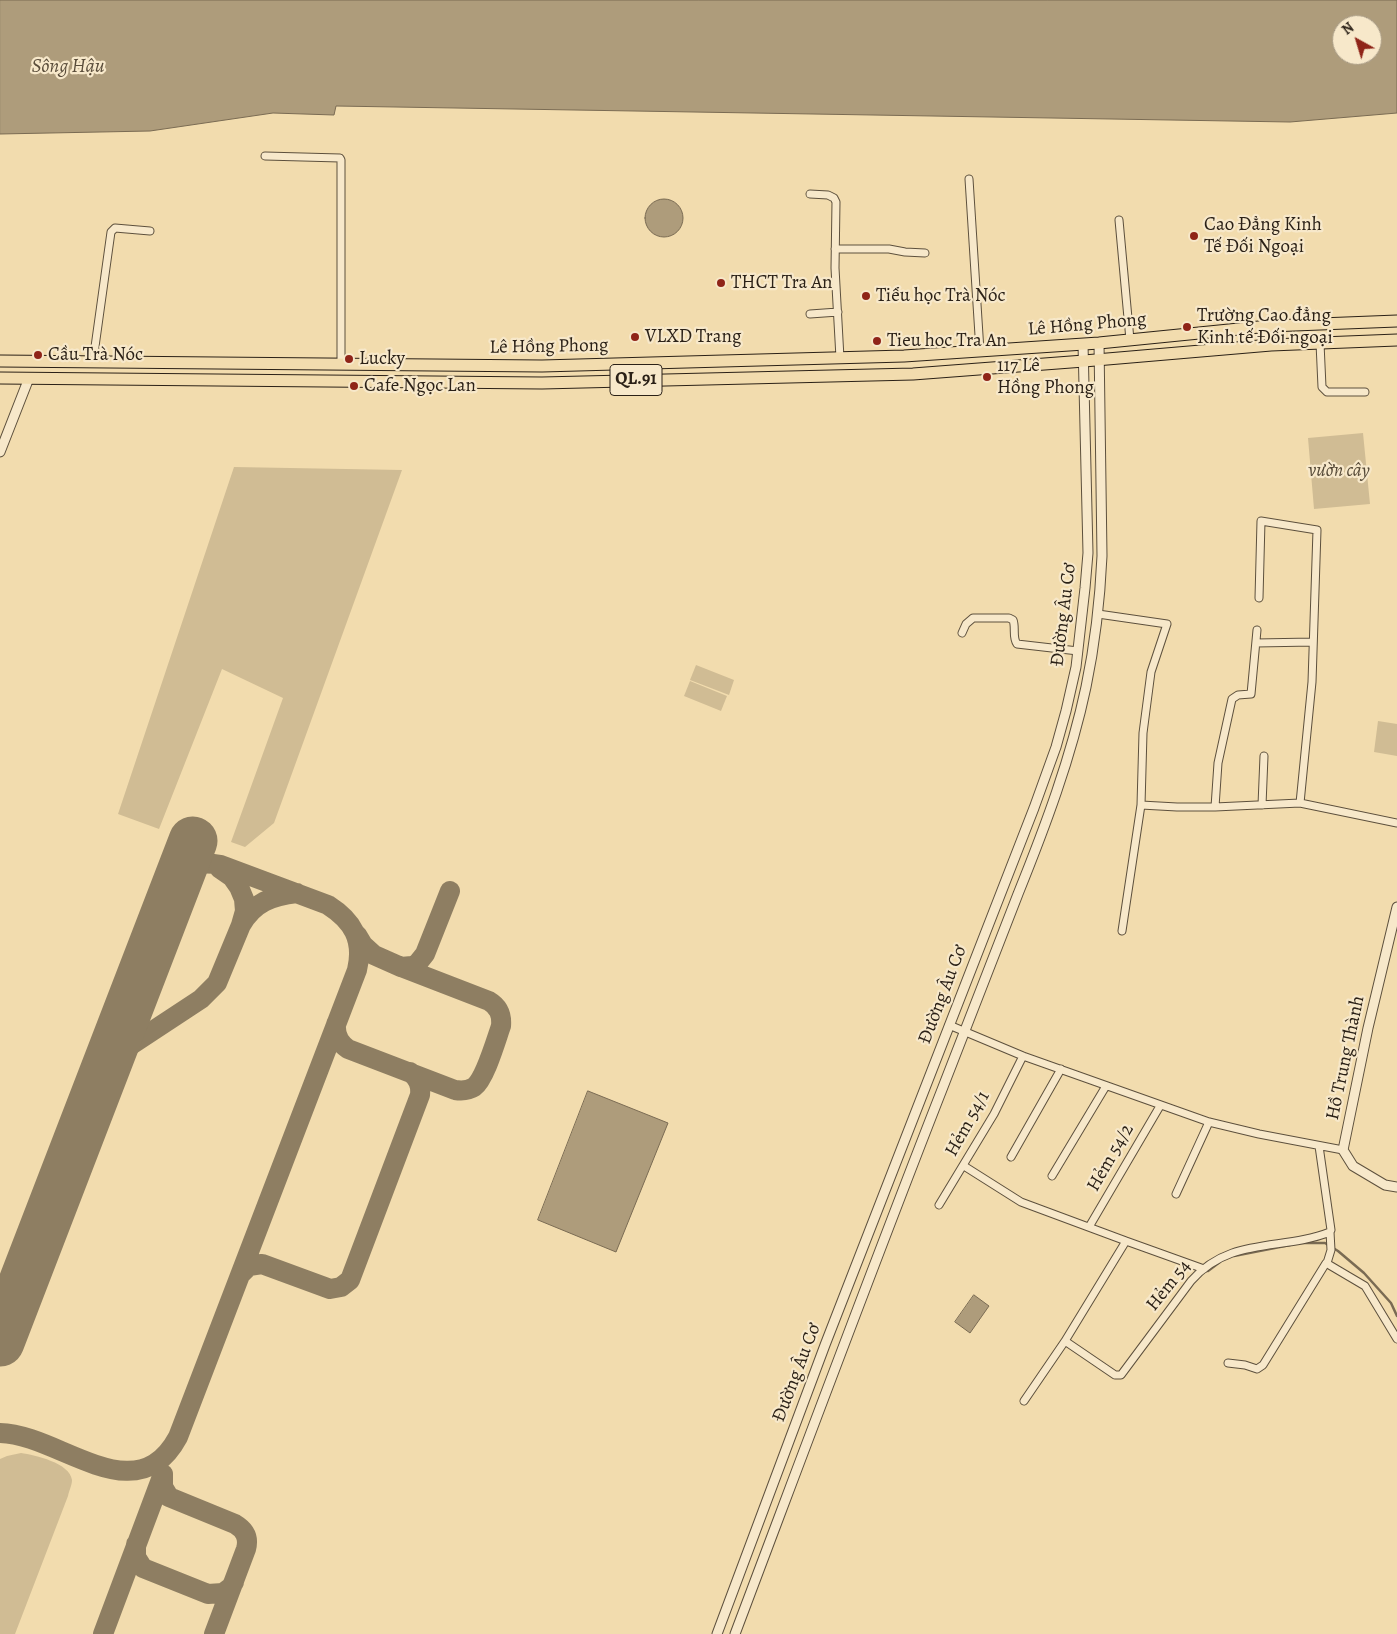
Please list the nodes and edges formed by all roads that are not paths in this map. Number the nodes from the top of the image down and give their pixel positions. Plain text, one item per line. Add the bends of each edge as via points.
1 (264, 156) dead end
2 (969, 179) dead end
3 (810, 194) dead end
4 (1119, 220) dead end
5 (150, 231) dead end
6 (835, 249) junction
7 (925, 253) dead end
8 (838, 312) junction
9 (810, 314) dead end
10 (1397, 321) edge
11 (1269, 326) junction
12 (1130, 340) junction
13 (1397, 340) edge
14 (1099, 343) junction
15 (1320, 343) junction
16 (1083, 344) junction
17 (1271, 344) junction
18 (980, 351) junction
19 (840, 358) junction
20 (1099, 360) junction
21 (0, 361) edge
22 (50, 361) junction
23 (93, 361) junction
24 (1084, 361) junction
25 (341, 364) junction
26 (0, 378) edge
27 (29, 378) junction
28 (51, 378) junction
29 (1365, 392) dead end
30 (0, 452) edge
31 (1259, 598) dead end
32 (1098, 614) junction
33 (1257, 630) dead end
34 (962, 633) dead end
35 (1313, 642) junction
36 (1256, 643) junction
37 (1078, 651) junction
38 (1264, 756) dead end
39 (1300, 803) junction
40 (1141, 805) junction
41 (1262, 805) junction
42 (1215, 807) junction
43 (1397, 823) edge
44 (1024, 834) junction
45 (1039, 840) junction
46 (1397, 907) edge
47 (1122, 930) dead end
48 (949, 1025) junction
49 (965, 1032) junction
50 (1023, 1056) junction
51 (1061, 1069) junction
52 (1106, 1086) junction
53 (1160, 1106) junction
54 (1209, 1122) junction
55 (1319, 1146) junction
56 (1343, 1150) junction
57 (1011, 1157) dead end
58 (964, 1166) junction
59 (1052, 1176) dead end
60 (1397, 1187) edge
61 (1176, 1194) dead end
62 (939, 1205) dead end
63 (1089, 1227) junction
64 (1330, 1232) junction
65 (1126, 1240) junction
66 (1327, 1264) junction
67 (1204, 1268) junction
68 (1397, 1339) edge
69 (1065, 1341) junction
70 (1228, 1362) dead end
71 (1024, 1401) dead end
72 (717, 1634) edge
73 (735, 1634) edge

1 - 25 street via 341,160
2 - 18 street
3 - 6 street via 828,195 836,202
4 - 12 street
5 - 23 street via 115,228 111,232
6 - 7 street
6 - 8 street
8 - 9 street
8 - 19 street
10 - 11 highway, Lê Hồng Phong / QL.91
11 - 12 highway, Lê Hồng Phong / QL.91
11 - 17 highway
12 - 14 highway, Lê Hồng Phong / QL.91
13 - 15 highway, Lê Hồng Phong / QL.91
14 - 16 highway, Lê Hồng Phong / QL.91
14 - 20 street, Đường Âu Cơ
15 - 17 highway, Lê Hồng Phong / QL.91
15 - 29 street via 1322,387 1325,391
16 - 18 highway, Lê Hồng Phong / QL.91
16 - 24 street, Đường Âu Cơ
17 - 20 highway, Lê Hồng Phong / QL.91
18 - 19 highway, Lê Hồng Phong / QL.91
19 - 25 highway, Lê Hồng Phong / QL.91 via 542,366
20 - 24 highway, Lê Hồng Phong / QL.91
20 - 32 street, Đường Âu Cơ via 1102,556
21 - 22 highway, Lê Hồng Phong / QL.91
22 - 23 highway, Lê Hồng Phong / QL.91
22 - 28 highway
23 - 25 highway, Lê Hồng Phong / QL.91
24 - 28 highway, Lê Hồng Phong / QL.91 via 913,374 542,383
24 - 37 street, Đường Âu Cơ via 1088,553
26 - 27 highway, Lê Hồng Phong / QL.91
27 - 28 highway, Lê Hồng Phong / QL.91
27 - 30 street
31 - 35 street via 1261,521 1317,530
32 - 40 street via 1167,624 1152,672 1143,733
32 - 45 street, Đường Âu Cơ via 1079,719
33 - 36 street
34 - 37 street via 973,618 1009,618 1014,623 1017,644
35 - 36 street
35 - 39 street
36 - 42 street via 1250,694 1238,695 1232,700 1218,763
37 - 44 street, Đường Âu Cơ via 1061,729
38 - 41 street
39 - 41 street
39 - 43 street
40 - 42 street
40 - 47 street
41 - 42 street
44 - 45 street
44 - 48 street, Đường Âu Cơ
45 - 49 street, Đường Âu Cơ
46 - 56 street, Hồ Trung Thành
48 - 49 street
48 - 72 street, Đường Âu Cơ
49 - 50 street
49 - 73 street, Đường Âu Cơ
50 - 51 street
50 - 58 street, Hẻm 54/1
51 - 52 street
51 - 57 street
52 - 53 street
52 - 59 street
53 - 54 street
53 - 63 street, Hẻm 54/2
54 - 55 street
54 - 61 street
55 - 56 street
55 - 64 street
56 - 60 street, Hồ Trung Thành via 1353,1166 1385,1185
58 - 62 street, Hẻm 54/1
58 - 63 street via 1021,1202
63 - 65 street
64 - 66 street
64 - 67 street, Hẻm 54 via 1235,1251
65 - 67 street
65 - 69 street
66 - 68 street via 1365,1286
66 - 70 street via 1263,1365 1257,1368
67 - 69 street, Hẻm 54 via 1121,1375 1115,1375
69 - 71 street

